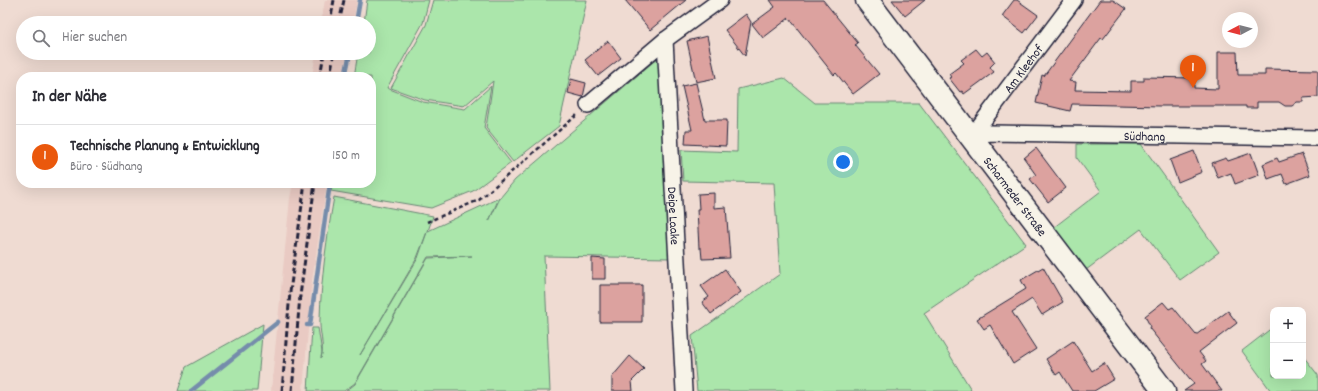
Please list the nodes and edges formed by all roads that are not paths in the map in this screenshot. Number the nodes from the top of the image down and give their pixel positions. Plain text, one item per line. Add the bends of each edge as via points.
1 (720, 0) edge
2 (867, 0) edge
3 (1074, 0) edge
4 (665, 40) junction
5 (588, 105) road end
6 (972, 137) junction
7 (1318, 138) edge
8 (684, 391) edge
9 (1164, 391) edge

1 - 4 street
2 - 6 street, Scharmeder Straße
3 - 6 street, Am Kleehof
4 - 5 street
4 - 8 street, Deipe Laake
6 - 7 street, Südhang via 990,133
6 - 9 street, Scharmeder Straße

